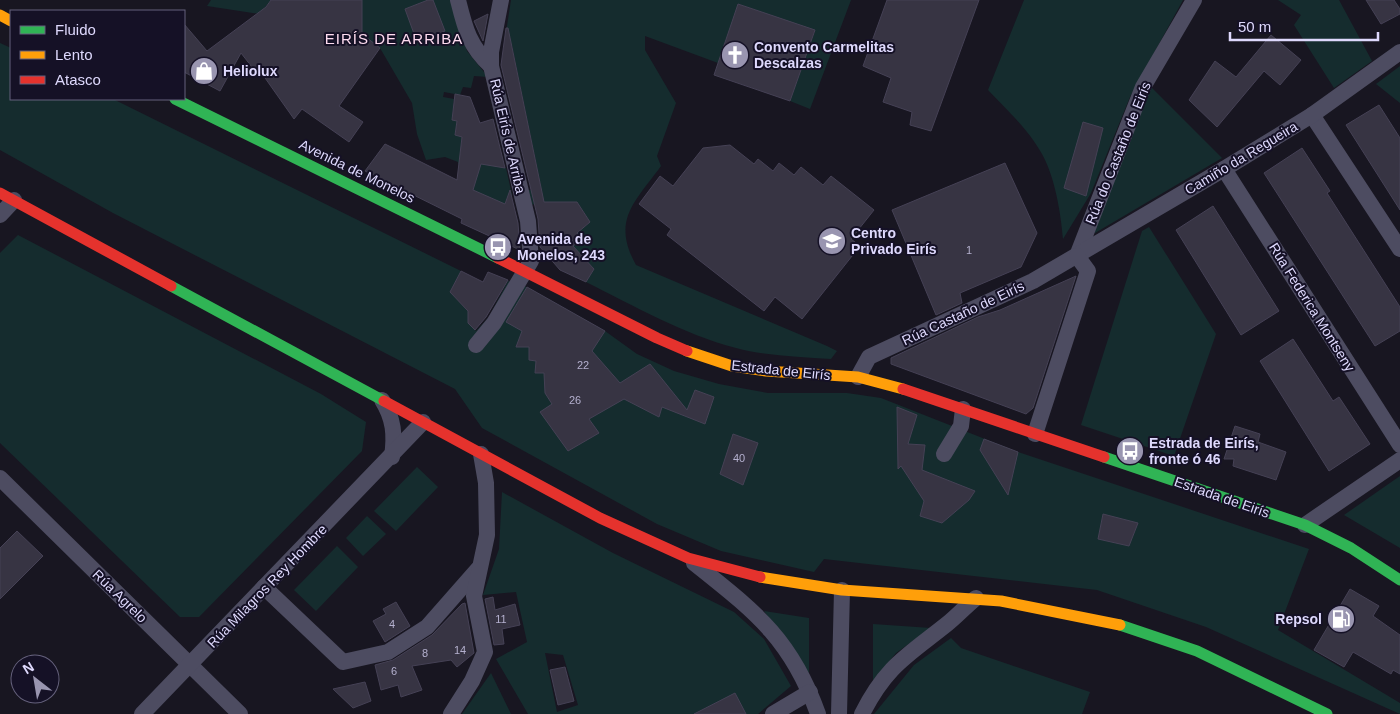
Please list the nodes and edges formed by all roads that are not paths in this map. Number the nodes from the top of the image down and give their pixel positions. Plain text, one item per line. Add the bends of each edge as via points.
1 (458, 0) edge
2 (501, 0) edge
3 (1194, 0) edge
4 (1400, 52) edge
5 (491, 66) junction
6 (177, 100) edge
7 (1312, 115) junction
8 (1224, 169) junction
9 (7, 196) edge
10 (0, 215) edge
11 (1400, 249) edge
12 (1077, 256) junction
13 (526, 271) junction
14 (476, 345) dead end
15 (858, 377) junction
16 (381, 398) junction
17 (964, 409) junction
18 (423, 422) junction
19 (1035, 434) junction
20 (1400, 446) edge
21 (481, 454) junction
22 (944, 454) dead end
23 (392, 457) junction
24 (1400, 460) edge
25 (0, 478) edge
26 (1305, 525) junction
27 (688, 558) junction
28 (478, 569) junction
29 (1400, 580) edge
30 (264, 587) junction
31 (842, 590) junction
32 (976, 598) junction
33 (191, 664) junction
34 (810, 692) junction
35 (142, 714) edge
36 (240, 714) edge
37 (451, 714) edge
38 (773, 714) edge
39 (818, 714) edge
40 (839, 714) edge
41 (862, 714) edge
42 (1327, 714) edge

1 - 5 street via 467,34 477,54
2 - 5 street, Rúa Eirís de Arriba
3 - 12 street, Rúa do Castaño de Eirís via 1143,88
4 - 7 street, Camiño da Regueira
5 - 13 street, Rúa Eirís de Arriba via 528,221 531,261
6 - 13 street, Avenida de Monelos
7 - 8 street, Camiño da Regueira
7 - 11 street
8 - 12 street, Camiño da Regueira
8 - 20 street, Rúa Federica Montseny
9 - 10 street
9 - 16 street
12 - 15 street, Rúa Castaño de Eirís via 1033,282 869,356
12 - 19 street via 1088,271
13 - 14 street via 494,323
13 - 15 street, Estrada de Eirís via 699,356 732,366 766,371
15 - 17 street, Estrada de Eirís
16 - 18 street
16 - 23 street via 393,425
17 - 19 street, Estrada de Eirís
17 - 22 street via 961,426
18 - 21 street
18 - 23 street, Rúa Milagros Rey Hombre
19 - 26 street, Estrada de Eirís
21 - 27 street via 600,518
21 - 28 street via 488,506 487,535
23 - 30 street, Rúa Milagros Rey Hombre
24 - 26 street
25 - 33 street, Rúa Agrelo
26 - 29 street, Estrada de Eirís via 1350,548
27 - 31 street via 767,579
27 - 34 street via 752,609 768,626 784,646
28 - 30 street via 427,627 388,652 343,662
28 - 37 street via 474,596 485,652 472,681
30 - 33 street, Rúa Milagros Rey Hombre
31 - 32 street
31 - 40 street
32 - 41 street via 907,653 884,676
32 - 42 street via 1108,621 1197,651
33 - 35 street, Rúa Milagros Rey Hombre
33 - 36 street, Rúa Agrelo
34 - 38 street
34 - 39 street

